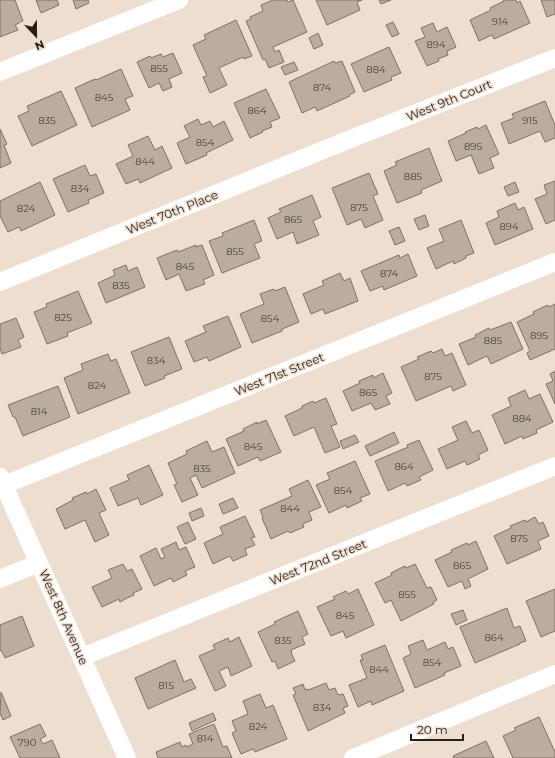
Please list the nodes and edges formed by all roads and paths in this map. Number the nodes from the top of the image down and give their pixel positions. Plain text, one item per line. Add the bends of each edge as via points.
1 (180, 0) edge
2 (555, 58) edge
3 (0, 72) edge
4 (343, 142) joint
5 (555, 262) edge
6 (0, 282) edge
7 (555, 466) edge
8 (2, 481) edge
9 (39, 563) junction
10 (0, 580) edge
11 (82, 657) junction
12 (555, 674) edge
13 (127, 758) edge
14 (353, 758) edge

1 - 3 street
2 - 4 street, West 9th Court
4 - 6 street, West 70th Place
5 - 8 street, West 71st Street
7 - 11 street, West 72nd Street
8 - 9 street, West 8th Avenue
9 - 10 street
9 - 11 street, West 8th Avenue
11 - 13 street, West 8th Avenue
12 - 14 street

